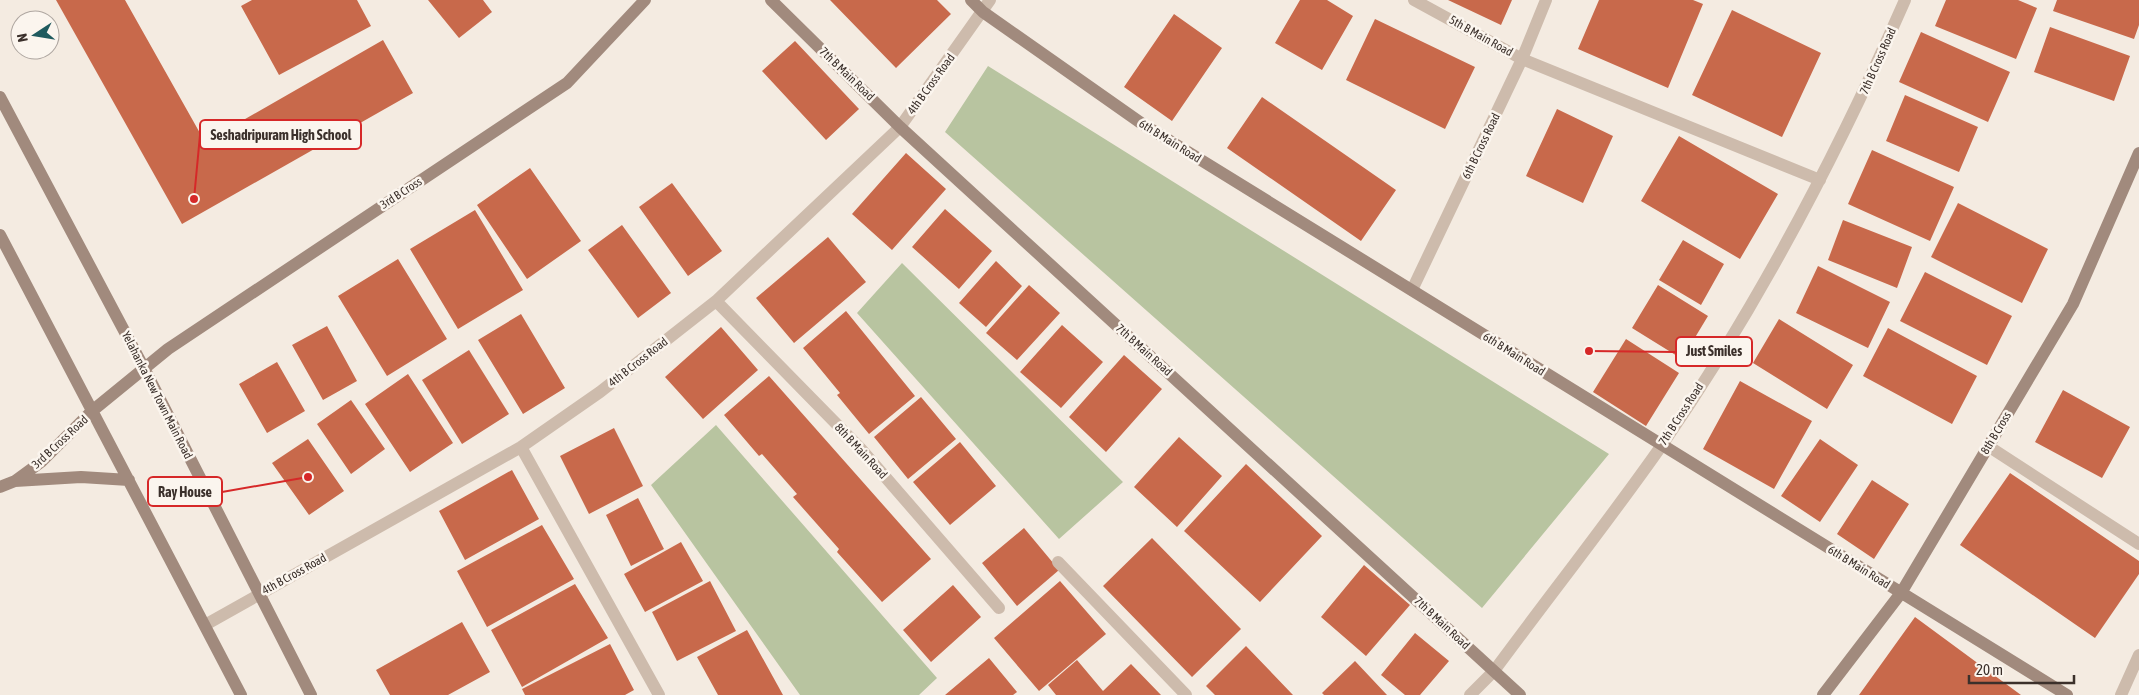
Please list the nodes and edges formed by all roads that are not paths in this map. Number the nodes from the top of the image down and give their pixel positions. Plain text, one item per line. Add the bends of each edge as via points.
1 (644, 0) edge
2 (771, 0) edge
3 (971, 0) edge
4 (990, 0) edge
5 (1414, 0) edge
6 (1546, 0) edge
7 (1905, 0) edge
8 (983, 12) junction
9 (1522, 59) junction
10 (0, 98) edge
11 (900, 127) junction
12 (2139, 153) edge
13 (1820, 180) junction
14 (0, 235) edge
15 (1412, 290) junction
16 (716, 301) junction
17 (145, 370) junction
18 (92, 410) junction
19 (1662, 445) junction
20 (1988, 446) junction
21 (521, 447) junction
22 (129, 480) junction
23 (15, 481) junction
24 (0, 487) edge
25 (2139, 544) edge
26 (1058, 562) dead end
27 (260, 593) junction
28 (1901, 593) junction
29 (999, 608) dead end
30 (205, 625) junction
31 (2139, 656) edge
32 (1494, 671) junction
33 (241, 695) edge
34 (311, 695) edge
35 (659, 695) edge
36 (1186, 695) edge
37 (1470, 695) edge
38 (1520, 695) edge
39 (1823, 695) edge
40 (2066, 695) edge
41 (2121, 695) edge

1 - 17 street, 3rd B Cross via 567,83 176,344
2 - 11 street, 7th B Main Road
3 - 8 street, 6th B Main Road
4 - 8 street, 4th B Cross Road
5 - 9 street, 5th B Main Road
6 - 9 street, 6th B Cross Road
7 - 13 street, 7th B Cross Road
8 - 11 street, 4th B Cross Road
8 - 15 street, 6th B Main Road via 1141,123
9 - 13 street, 5th B Main Road
9 - 15 street, 6th B Cross Road
10 - 17 street, Yelahanka New Town Main Road
11 - 16 street, 4th B Cross Road
11 - 32 street, 7th B Main Road
12 - 20 street, 8th B Cross via 2072,304
13 - 19 street, 7th B Cross Road via 1775,263
14 - 18 street
15 - 19 street, 6th B Main Road
16 - 21 street, 4th B Cross Road via 600,392
16 - 29 street, 8th B Main Road via 861,450
17 - 18 street, 3rd B Cross
17 - 27 street, Yelahanka New Town Main Road
18 - 22 street
18 - 23 street, 3rd B Cross Road via 53,451
19 - 28 street, 6th B Main Road
19 - 32 street, 7th B Cross Road
20 - 25 street
20 - 28 street, 8th B Cross
21 - 27 street, 4th B Cross Road
21 - 35 street
22 - 23 street via 81,477
22 - 30 street
23 - 24 street, 3rd B Cross Road
26 - 36 street
27 - 30 street, 4th B Cross Road
27 - 34 street, Yelahanka New Town Main Road
28 - 39 street, 8th B Cross
28 - 40 street, 6th B Main Road
30 - 33 street
31 - 41 street
32 - 37 street, 7th B Cross Road
32 - 38 street, 7th B Main Road

